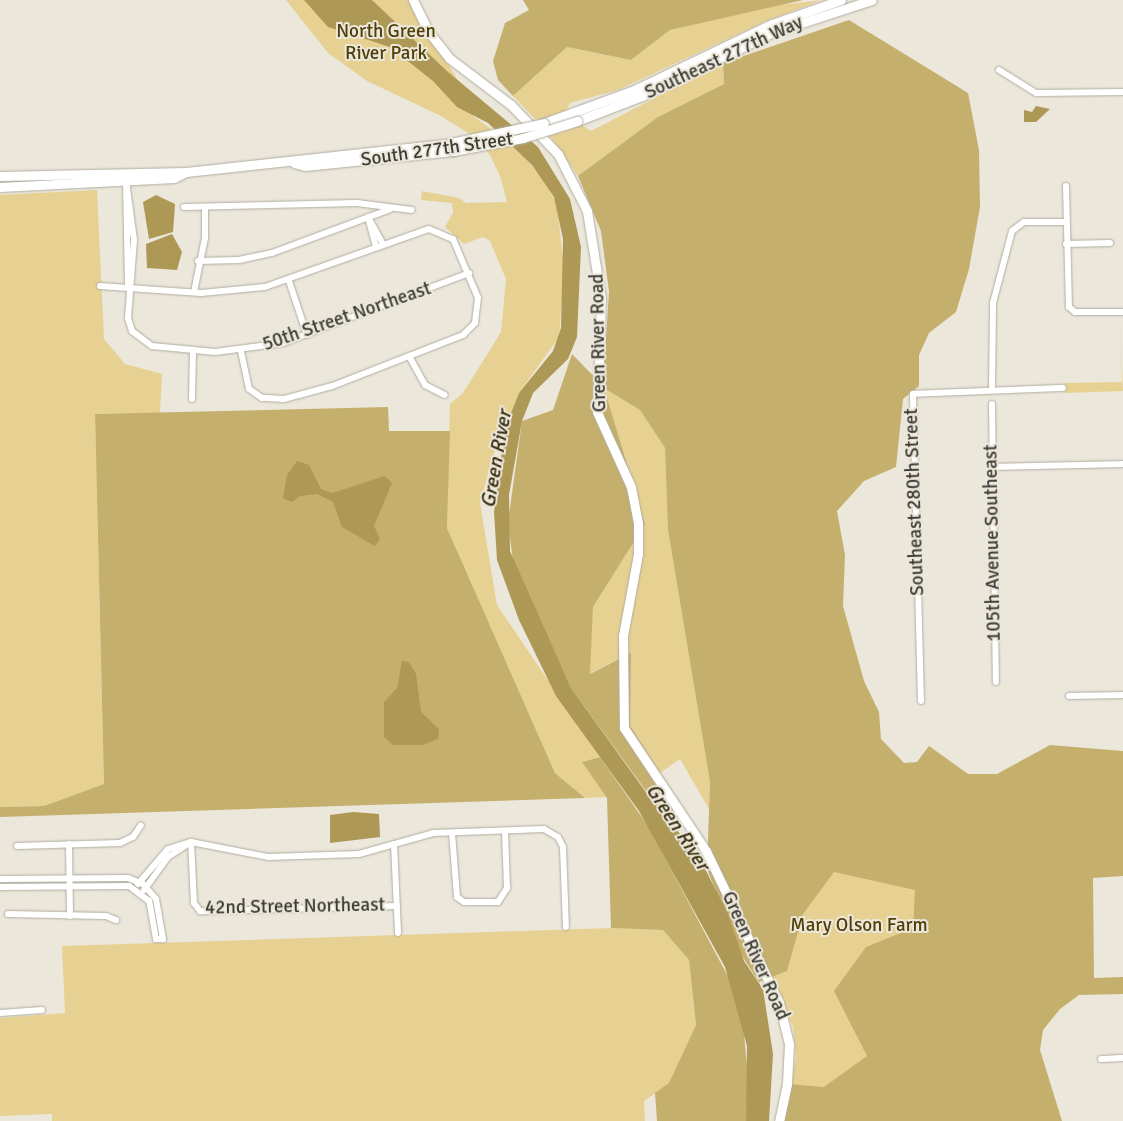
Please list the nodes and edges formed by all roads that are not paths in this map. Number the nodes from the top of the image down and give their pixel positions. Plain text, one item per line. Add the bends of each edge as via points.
1 (413, 0) edge
2 (841, 0) edge
3 (872, 0) edge
4 (999, 70) dead end
5 (1123, 92) edge
6 (576, 117) junction
7 (174, 169) junction
8 (186, 172) junction
9 (51, 174) junction
10 (2, 177) edge
11 (126, 181) junction
12 (1066, 186) dead end
13 (0, 187) edge
14 (363, 204) junction
15 (184, 207) dead end
16 (205, 208) junction
17 (391, 208) junction
18 (412, 210) dead end
19 (368, 217) junction
20 (1066, 222) junction
21 (1110, 243) dead end
22 (1066, 244) junction
23 (380, 245) junction
24 (198, 261) junction
25 (469, 273) junction
26 (289, 281) junction
27 (100, 286) dead end
28 (128, 286) junction
29 (194, 292) junction
30 (1123, 312) edge
31 (307, 335) junction
32 (193, 351) junction
33 (241, 351) junction
34 (409, 356) junction
35 (1063, 388) dead end
36 (992, 389) junction
37 (445, 395) dead end
38 (192, 399) dead end
39 (992, 404) dead end
40 (1123, 464) edge
41 (992, 467) junction
42 (996, 682) dead end
43 (1123, 695) edge
44 (1069, 696) dead end
45 (921, 701) dead end
46 (141, 825) dead end
47 (505, 831) junction
48 (452, 833) junction
49 (191, 842) junction
50 (69, 844) junction
51 (394, 844) junction
52 (17, 846) dead end
53 (69, 877) junction
54 (0, 879) edge
55 (70, 885) junction
56 (0, 886) edge
57 (141, 888) junction
58 (397, 906) junction
59 (8, 914) dead end
60 (70, 916) junction
61 (116, 920) dead end
62 (566, 927) dead end
63 (398, 933) dead end
64 (42, 1010) dead end
65 (0, 1013) edge
66 (1123, 1058) edge
67 (1101, 1059) dead end
68 (779, 1121) edge

1 - 68 main road, Green River Road via 428,32 449,58 511,105 558,154 588,211 601,298 597,412 631,487 638,523 638,554 624,622 624,728 706,851 779,1002 788,1044 787,1084
2 - 6 main road, Southeast 277th Way via 772,24
3 - 6 main road, Southeast 277th Way via 771,33 642,96
4 - 5 street via 1036,93
6 - 8 main road, South 277th Street, bridge via 523,138 305,166 294,163
7 - 8 main road, South 277th Street
7 - 9 main road, South 277th Street
7 - 11 main road
8 - 11 main road, South 277th Street via 174,178
9 - 10 main road, South 277th Street
9 - 11 main road
11 - 13 main road, South 277th Street
11 - 28 street via 134,240
12 - 20 street
14 - 16 street
14 - 17 street
14 - 19 street
15 - 16 street
16 - 24 street via 205,238
17 - 18 street
17 - 19 street
19 - 23 street
19 - 24 street via 272,252 239,260
20 - 22 street
20 - 36 street via 1015,226 993,303
21 - 22 street
22 - 30 street via 1068,304 1075,312
23 - 25 street via 418,230 442,231 454,239
23 - 26 street
24 - 29 street
25 - 31 street, 50th Street Northeast
25 - 34 street via 478,298 478,315 463,335
26 - 29 street via 247,290
26 - 31 street
27 - 28 street
28 - 29 street
28 - 32 street, 50th Street Northeast via 128,318 137,336 152,346
31 - 33 street, 50th Street Northeast
32 - 33 street, 50th Street Northeast
32 - 38 street
33 - 34 street via 245,382 262,398 284,399 313,392
34 - 37 street via 425,385
35 - 36 street, Southeast 280th Street
36 - 45 street, Southeast 280th Street via 922,391 912,398
39 - 41 street, 105th Avenue Southeast
40 - 41 street
41 - 42 street, 105th Avenue Southeast
43 - 44 street
46 - 50 street via 125,842
47 - 48 street
47 - 48 street via 507,888 502,900 461,902 454,892
47 - 62 street via 553,833 563,847
48 - 51 street via 422,835
49 - 51 street via 268,856 359,854
49 - 57 street via 168,857
49 - 58 street, 42nd Street Northeast via 195,906 205,912
50 - 52 street
50 - 53 street
51 - 58 street
53 - 54 street
53 - 55 street
53 - 57 street via 120,876
55 - 56 street
55 - 57 street via 115,884
55 - 60 street
57 - 57 street via 155,914 156,939 163,939 159,904
58 - 63 street
59 - 60 street
60 - 61 street
64 - 65 street
66 - 67 street

